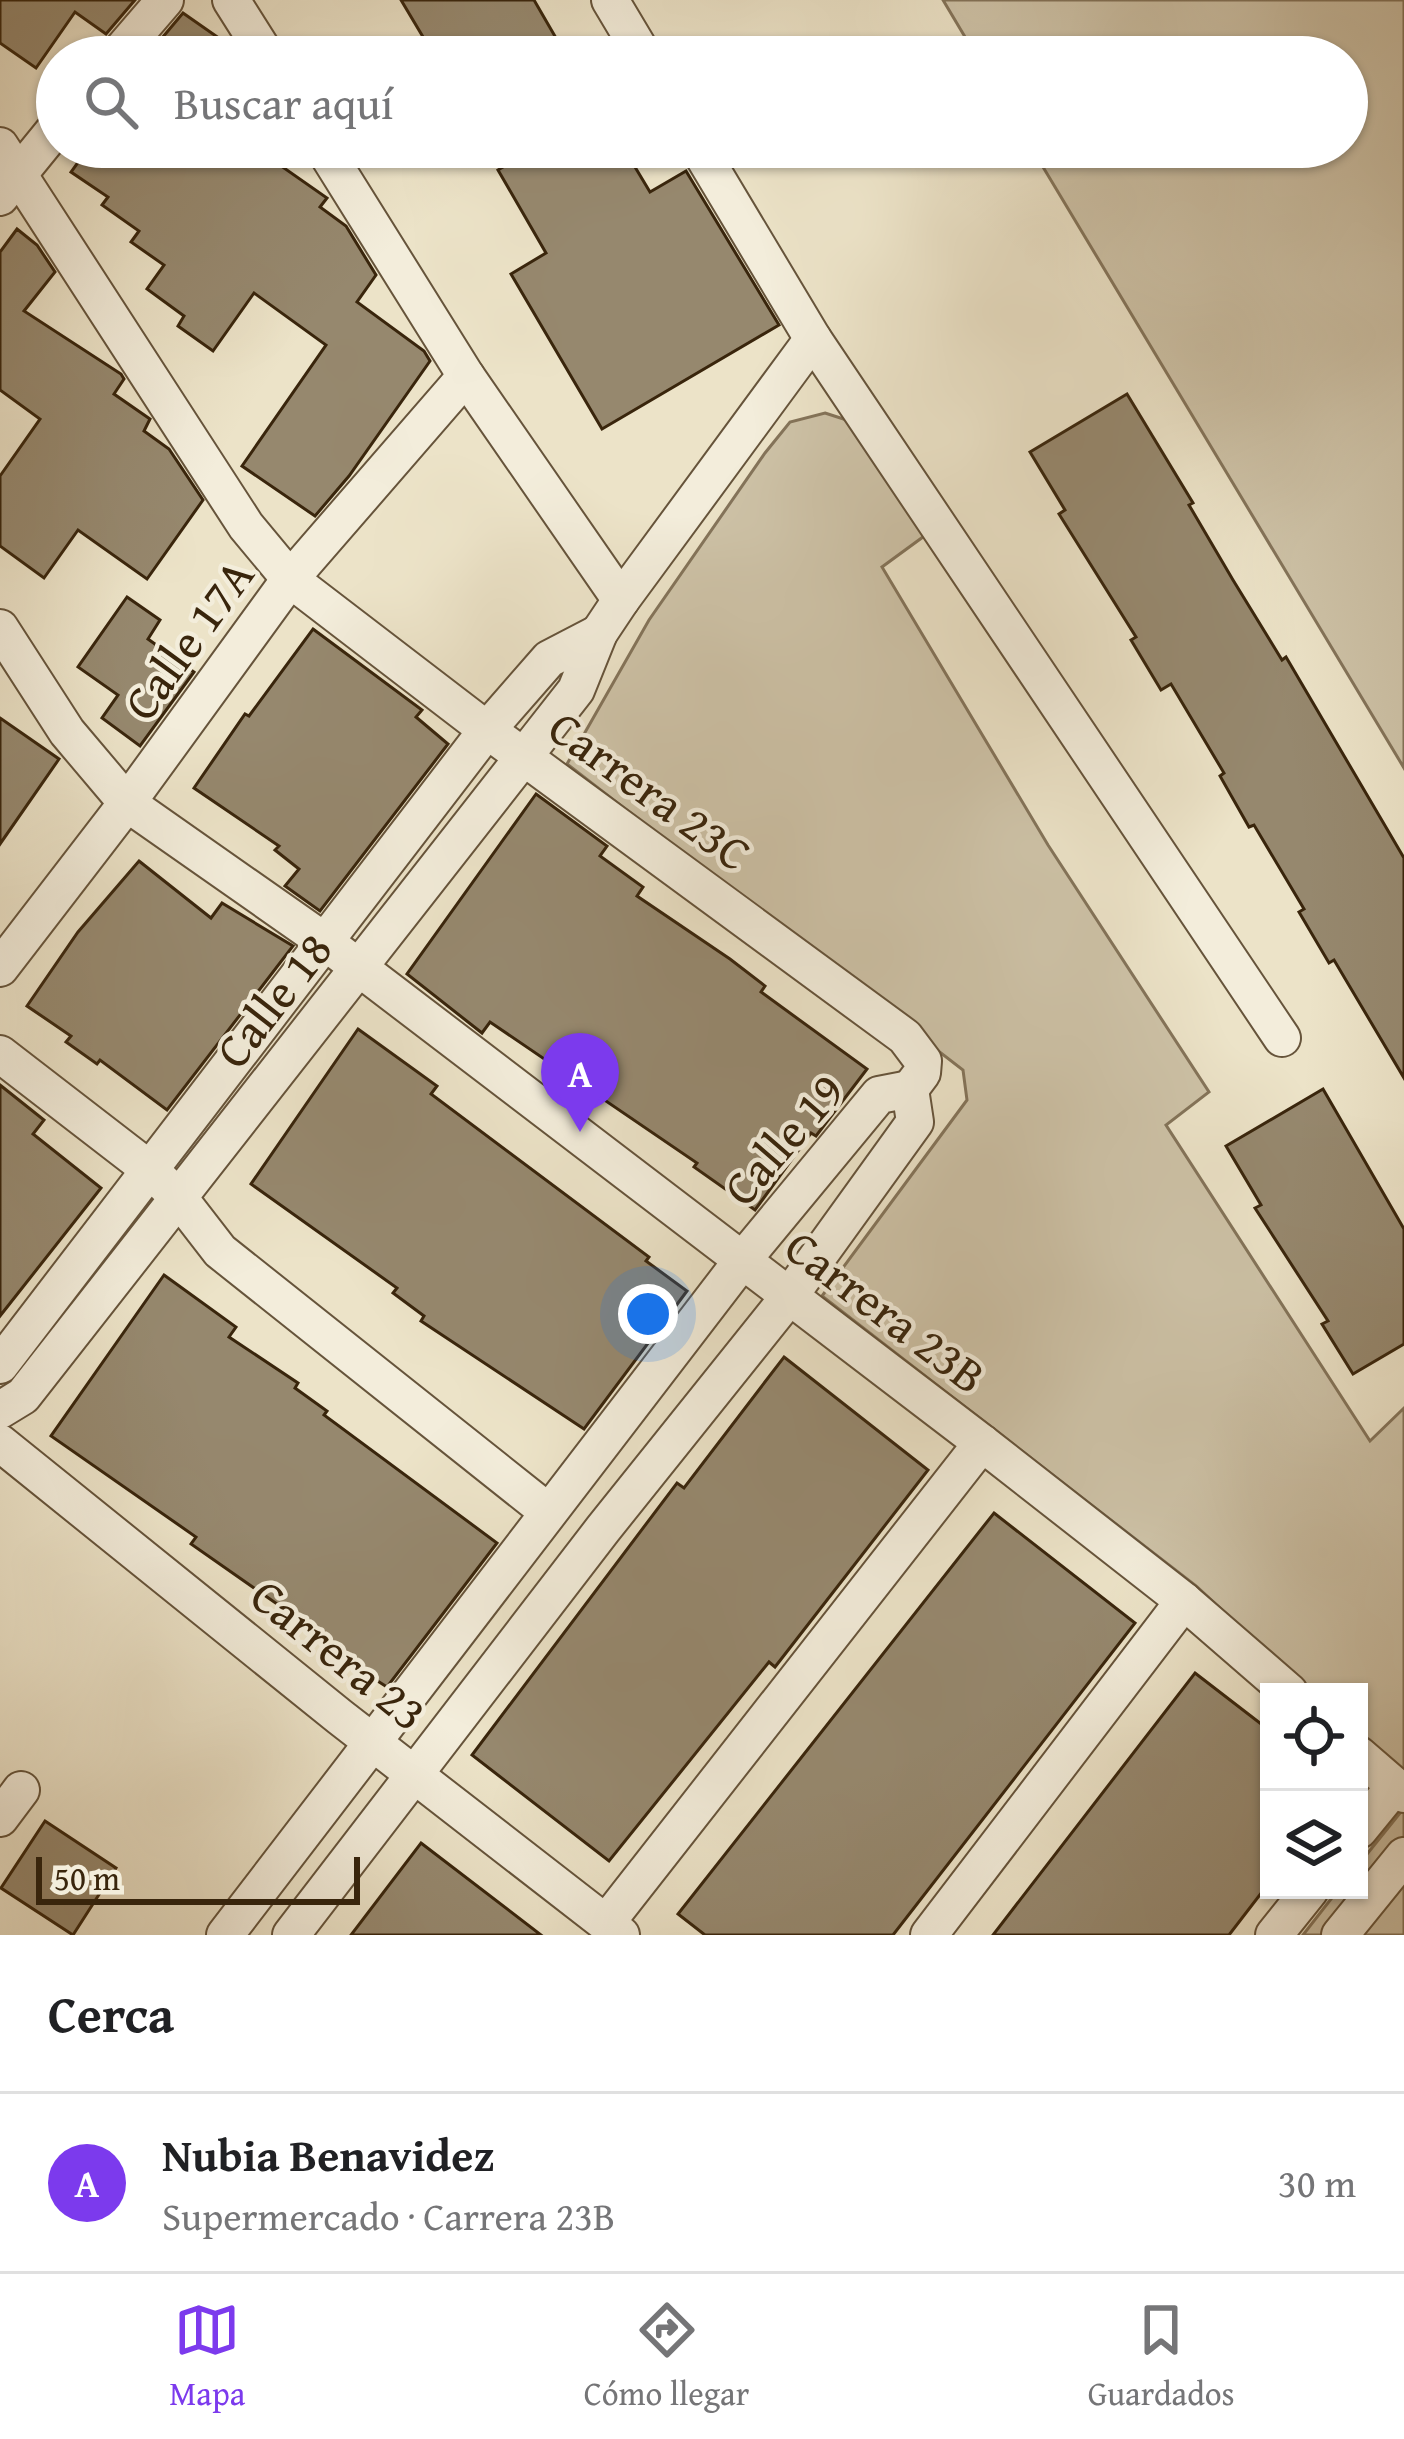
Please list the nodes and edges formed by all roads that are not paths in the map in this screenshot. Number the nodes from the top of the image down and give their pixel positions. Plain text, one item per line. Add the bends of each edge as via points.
1 (165, 0) edge
2 (231, 0) edge
3 (610, 0) edge
4 (134, 36) edge
5 (254, 36) edge
6 (631, 36) edge
7 (36, 146) edge
8 (336, 168) edge
9 (711, 168) edge
10 (6, 172) edge
11 (813, 339) junction
12 (466, 376) junction
13 (290, 579) junction
14 (621, 600) junction
15 (0, 628) edge
16 (599, 633) junction
17 (487, 730) junction
18 (524, 757) junction
19 (127, 803) junction
20 (324, 940) junction
21 (0, 968) edge
22 (360, 968) junction
23 (1282, 1038) dead end
24 (0, 1054) edge
25 (910, 1089) junction
26 (149, 1169) junction
27 (178, 1198) junction
28 (741, 1262) junction
29 (788, 1298) junction
30 (0, 1365) edge
31 (0, 1409) edge
32 (0, 1443) edge
33 (982, 1443) junction
34 (547, 1511) junction
35 (1184, 1601) junction
36 (1278, 1683) edge
37 (375, 1743) junction
38 (1368, 1762) edge
39 (413, 1774) junction
40 (1399, 1791) edge
41 (1368, 1821) edge
42 (1404, 1856) edge
43 (1303, 1899) edge
44 (614, 1929) edge
45 (226, 1935) edge
46 (292, 1935) edge
47 (929, 1935) edge
48 (1274, 1935) edge
49 (1340, 1935) edge

1 - 4 street
2 - 5 street
3 - 6 street
7 - 10 street
8 - 12 street
9 - 11 street
10 - 13 street, Carrera 23C
11 - 14 street, Calle 18
11 - 23 street
12 - 13 street, Calle 17A
12 - 14 street
13 - 17 street, Carrera 23C
13 - 19 street, Calle 17A
14 - 16 street, Calle 18
15 - 19 street, Carrera 23B via 68,732
16 - 17 street, Calle 18 via 549,659
16 - 18 street, Calle 18 via 576,689
17 - 18 street, Carrera 23C
17 - 20 street, Calle 18
18 - 22 street, Calle 18
18 - 25 street, Carrera 23C via 905,1037 923,1061
19 - 20 street, Carrera 23B
19 - 21 street, Calle 17A
20 - 22 street, Carrera 23B
20 - 26 street, Calle 18
22 - 27 street, Calle 18
22 - 28 street, Carrera 23B
24 - 26 street
25 - 28 street, Calle 19 via 879,1095
25 - 29 street, Calle 19 via 915,1122
26 - 27 street
26 - 30 street, Calle 18
27 - 31 street, Calle 18 via 23,1396
27 - 34 street via 220,1251
28 - 29 street, Carrera 23B
28 - 34 street, Calle 19
29 - 33 street, Carrera 23B
29 - 39 street, Calle 19
32 - 37 street, Carrera 23
33 - 35 street, Carrera 23B
33 - 44 street
34 - 37 street, Calle 19
35 - 36 street, Carrera 23B
35 - 47 street
37 - 39 street, Carrera 23
37 - 45 street, Calle 19
38 - 40 street
39 - 44 street, Carrera 23
39 - 46 street, Calle 19
40 - 41 street
42 - 49 street
43 - 48 street

